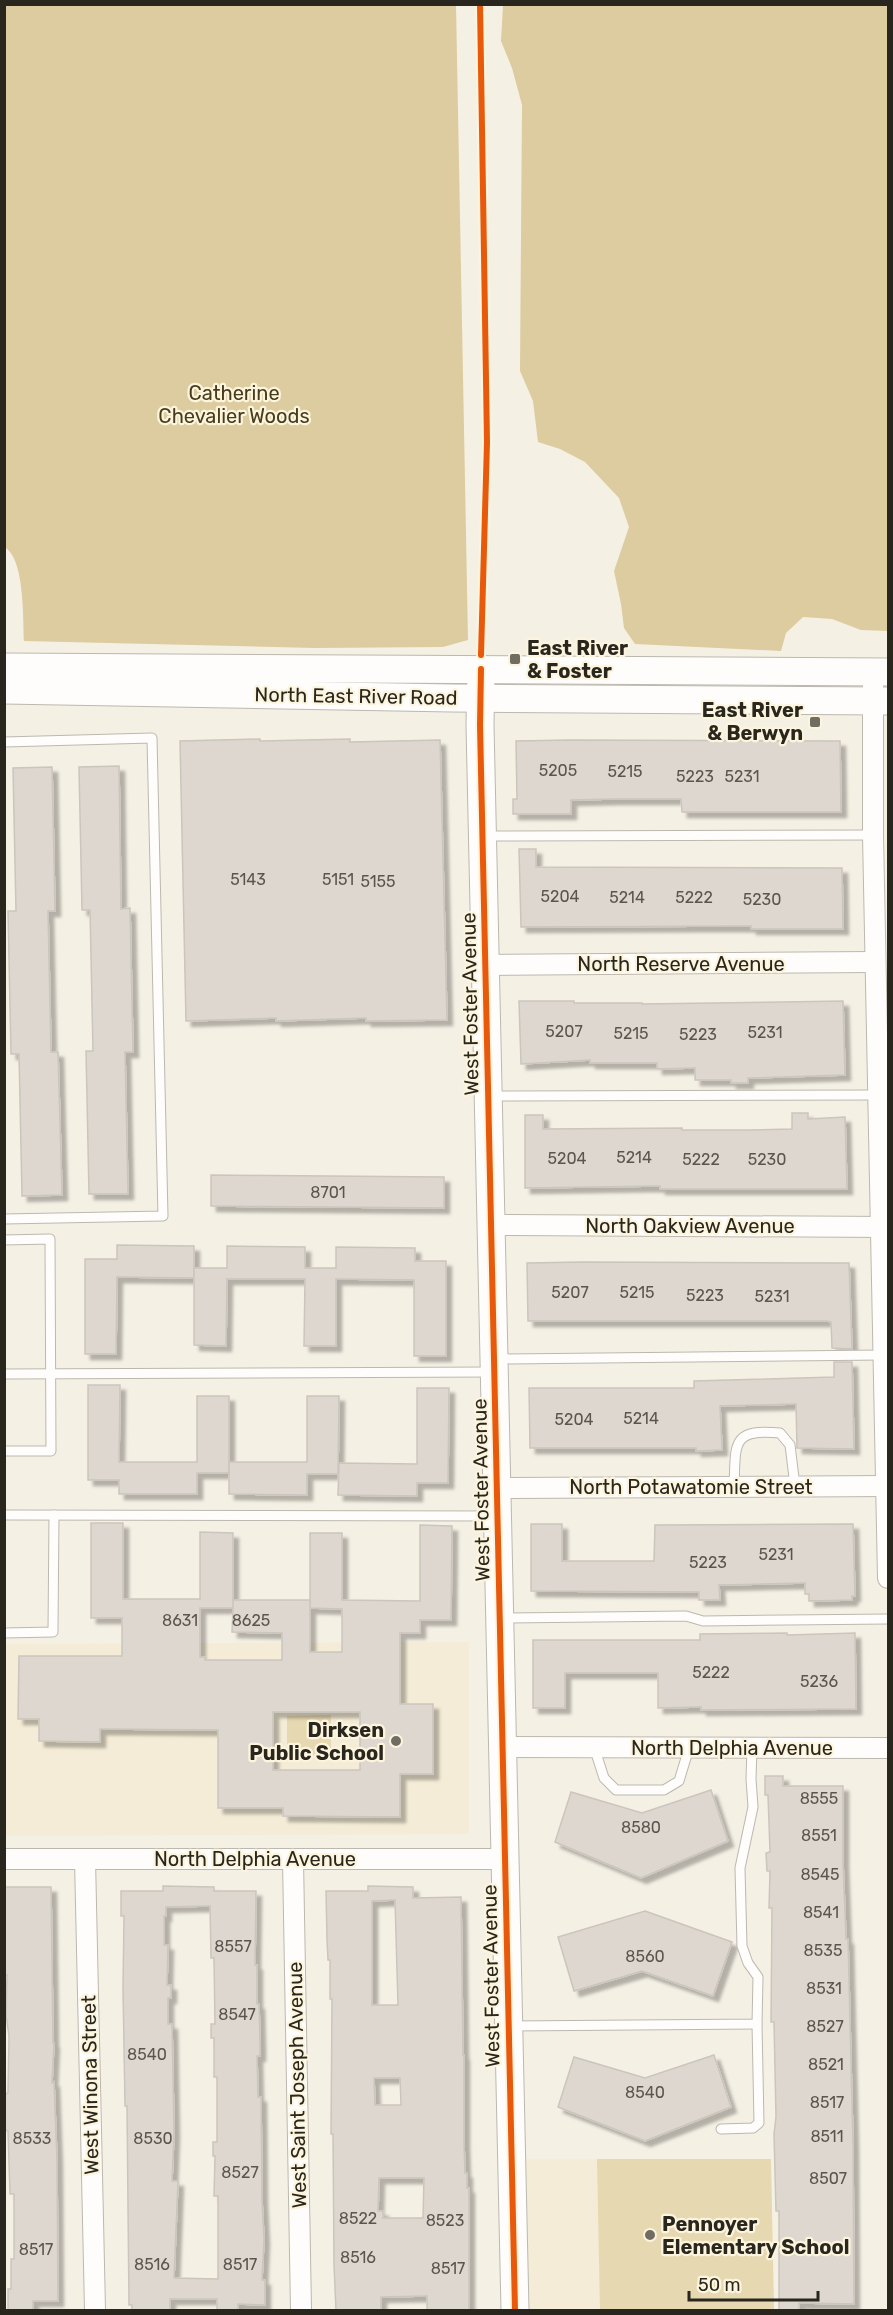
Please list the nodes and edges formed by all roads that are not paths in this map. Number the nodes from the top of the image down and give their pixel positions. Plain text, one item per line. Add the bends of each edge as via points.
1 (4, 667) edge
2 (481, 669) junction
3 (881, 672) edge
4 (4, 690) edge
5 (481, 698) junction
6 (881, 700) edge
7 (4, 742) edge
8 (873, 835) junction
9 (483, 836) junction
10 (875, 962) junction
11 (486, 965) junction
12 (878, 1095) junction
13 (488, 1096) junction
14 (4, 1219) edge
15 (491, 1225) junction
16 (885, 1227) edge
17 (4, 1239) edge
18 (883, 1355) junction
19 (495, 1365) junction
20 (4, 1374) edge
21 (51, 1374) junction
22 (4, 1451) edge
23 (795, 1486) junction
24 (886, 1486) junction
25 (734, 1487) junction
26 (497, 1488) junction
27 (4, 1515) edge
28 (54, 1515) junction
29 (498, 1516) junction
30 (888, 1578) edge
31 (500, 1618) junction
32 (888, 1619) edge
33 (4, 1633) edge
34 (503, 1747) junction
35 (594, 1748) junction
36 (689, 1748) junction
37 (752, 1748) junction
38 (888, 1748) edge
39 (4, 1858) edge
40 (85, 1859) junction
41 (293, 1859) junction
42 (505, 1859) junction
43 (757, 2024) junction
44 (509, 2026) junction
45 (721, 2129) dead end
46 (95, 2310) edge
47 (301, 2310) edge
48 (515, 2310) edge

1 - 2 main road, North East River Road
2 - 3 main road, North East River Road
2 - 5 main road, West Foster Avenue
3 - 6 street
4 - 5 main road, North East River Road
5 - 6 main road, North East River Road
5 - 9 main road, West Foster Avenue
6 - 8 street
7 - 14 lane via 152,738 163,1215
8 - 9 lane
8 - 10 street
9 - 11 main road, West Foster Avenue
10 - 11 street, North Reserve Avenue
10 - 12 street
11 - 13 main road, West Foster Avenue
12 - 13 lane
12 - 16 street
13 - 15 main road, West Foster Avenue
15 - 16 street, North Oakview Avenue
15 - 19 main road, West Foster Avenue
16 - 18 street
17 - 21 lane via 50,1239
18 - 19 lane
18 - 24 street
19 - 21 lane
19 - 26 main road, West Foster Avenue
20 - 21 lane
21 - 22 lane via 51,1451
23 - 24 street, North Potawatomie Street
23 - 25 street, North Potawatomie Street
23 - 25 lane via 790,1445 780,1433 765,1431 745,1434 737,1442
24 - 30 street
25 - 26 street, North Potawatomie Street
26 - 29 main road, West Foster Avenue
27 - 28 lane
28 - 29 lane
28 - 33 lane via 53,1632
29 - 31 main road, West Foster Avenue
31 - 32 lane
31 - 34 main road, West Foster Avenue
34 - 35 street, North Delphia Avenue
34 - 42 main road, West Foster Avenue
35 - 36 street, North Delphia Avenue
35 - 36 lane via 604,1778 616,1790 664,1790 679,1781
36 - 37 street, North Delphia Avenue
37 - 38 street, North Delphia Avenue
37 - 43 lane via 753,1807 740,1868 742,1946 758,1977
39 - 40 street, North Delphia Avenue
40 - 41 street, North Delphia Avenue
40 - 46 street, West Winona Street
41 - 42 street, North Delphia Avenue
41 - 47 street, West Saint Joseph Avenue
42 - 44 main road, West Foster Avenue
43 - 44 lane
43 - 45 lane via 759,2123 753,2128
44 - 48 main road, West Foster Avenue

